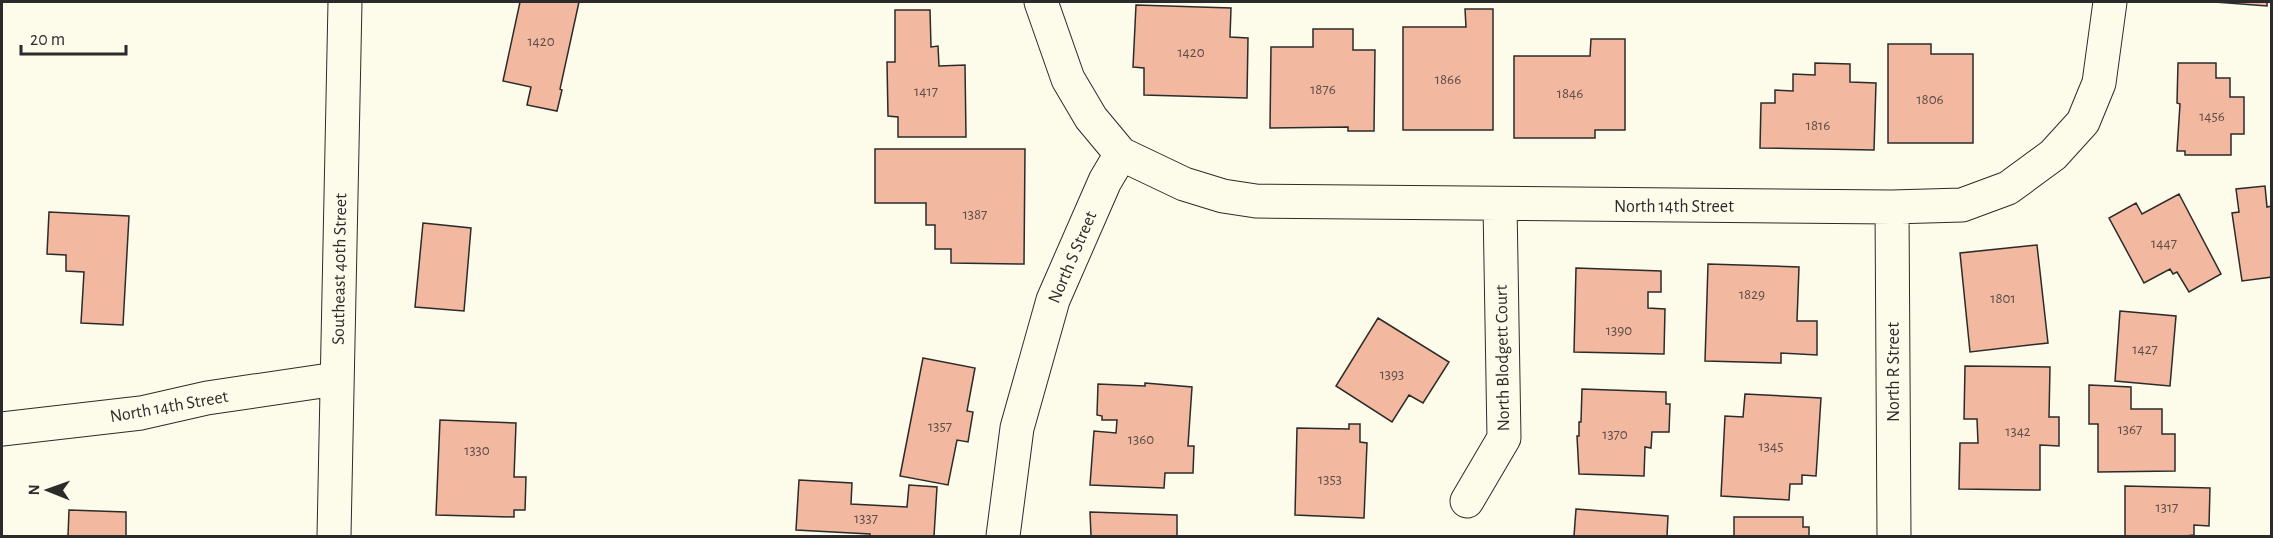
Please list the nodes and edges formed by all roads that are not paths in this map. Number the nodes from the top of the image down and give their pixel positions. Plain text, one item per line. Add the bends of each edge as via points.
1 (345, 2) edge
2 (1041, 2) edge
3 (2110, 2) edge
4 (1122, 154) junction
5 (1500, 205) junction
6 (1892, 207) junction
7 (336, 379) junction
8 (2, 429) edge
9 (1467, 501) dead end
10 (334, 537) edge
11 (1003, 537) edge
12 (1894, 537) edge

1 - 7 street, Southeast 40th Street
2 - 4 street via 1068,79 1091,118
3 - 6 street, North 14th Street via 2099,82 2082,122 2054,155 2008,188 1962,205
4 - 5 street, North 14th Street via 1184,184 1256,201
4 - 11 street, North S Street via 1105,180 1053,300 1017,428
5 - 6 street, North 14th Street
5 - 9 street, North Blodgett Court via 1504,438
6 - 12 street, North R Street
7 - 8 street, North 14th Street via 207,398 141,413
7 - 10 street, Southeast 40th Street

